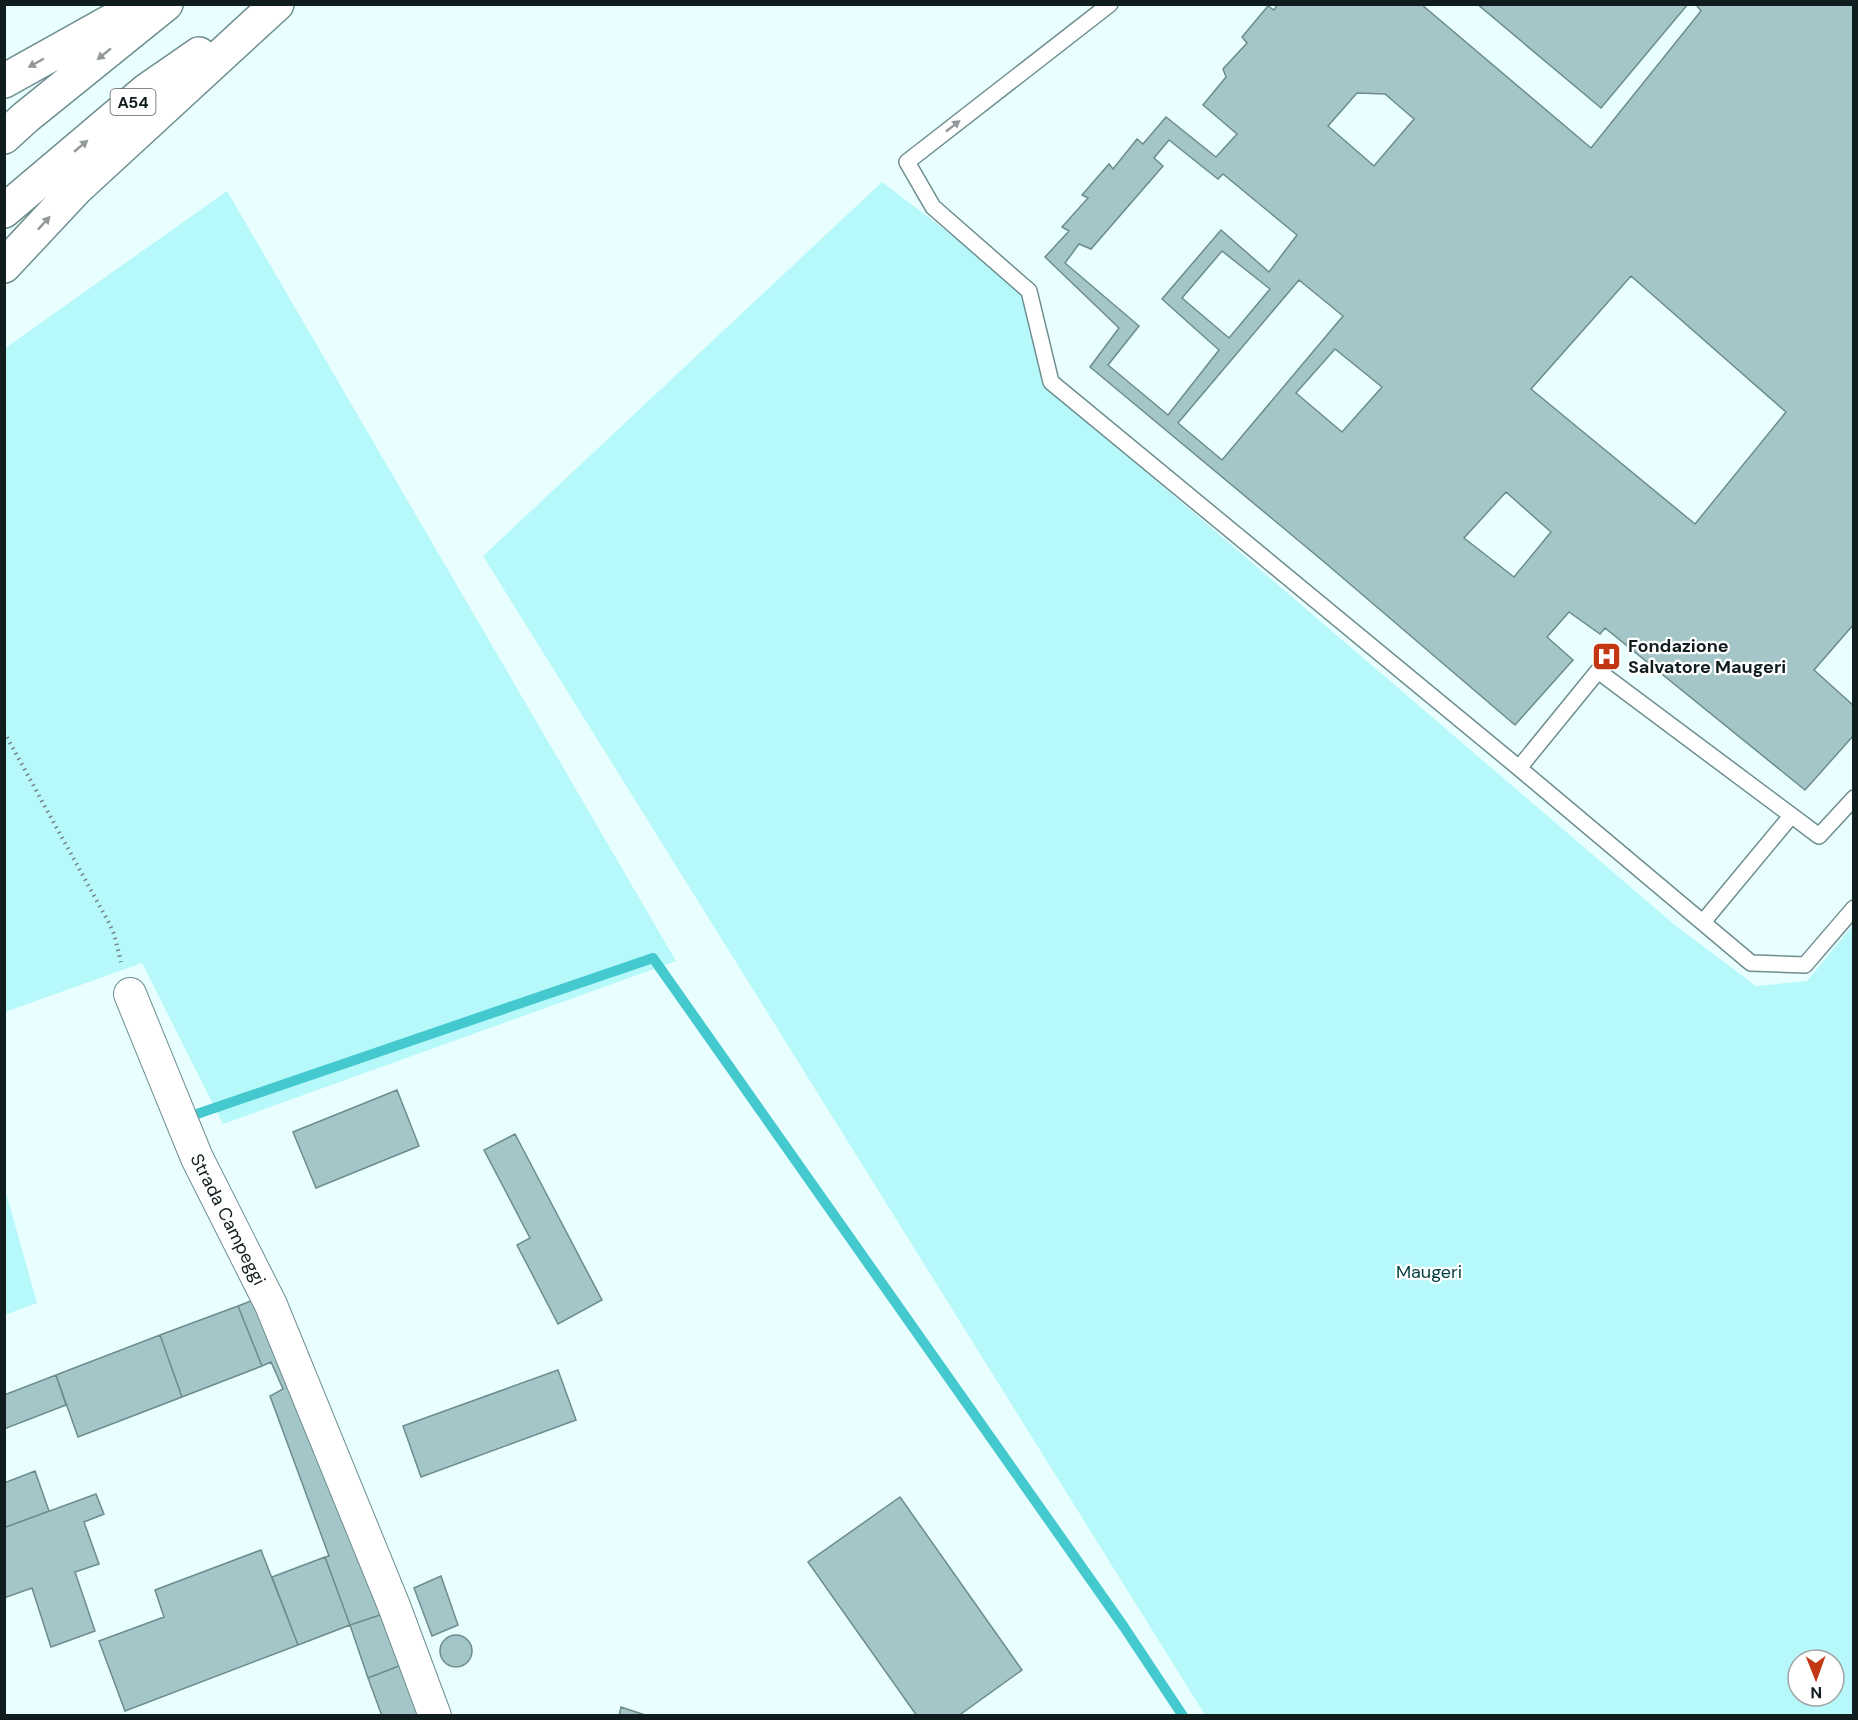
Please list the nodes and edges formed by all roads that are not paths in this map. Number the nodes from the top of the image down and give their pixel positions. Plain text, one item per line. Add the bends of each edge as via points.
1 (142, 4) edge
2 (166, 4) edge
3 (270, 4) edge
4 (278, 4) edge
5 (1110, 4) edge
6 (4, 81) edge
7 (12, 128) edge
8 (4, 211) edge
9 (4, 266) edge
10 (1519, 768) junction
11 (1854, 798) edge
12 (1791, 816) junction
13 (1854, 908) edge
14 (1703, 922) junction
15 (130, 994) road end
16 (435, 1716) edge

1 -> 6 highway
2 -> 7 highway
8 -> 3 highway, A54 via 147,90
9 -> 4 highway via 77,188
10 -> 5 lane via 1051,382 1029,291 933,207 907,162
10 - 12 lane via 1598,671
10 - 14 lane
11 - 12 lane via 1819,836
12 - 14 lane
13 - 14 lane via 1805,965 1751,963
15 - 16 street, Strada Campeggi via 197,1158 271,1305

